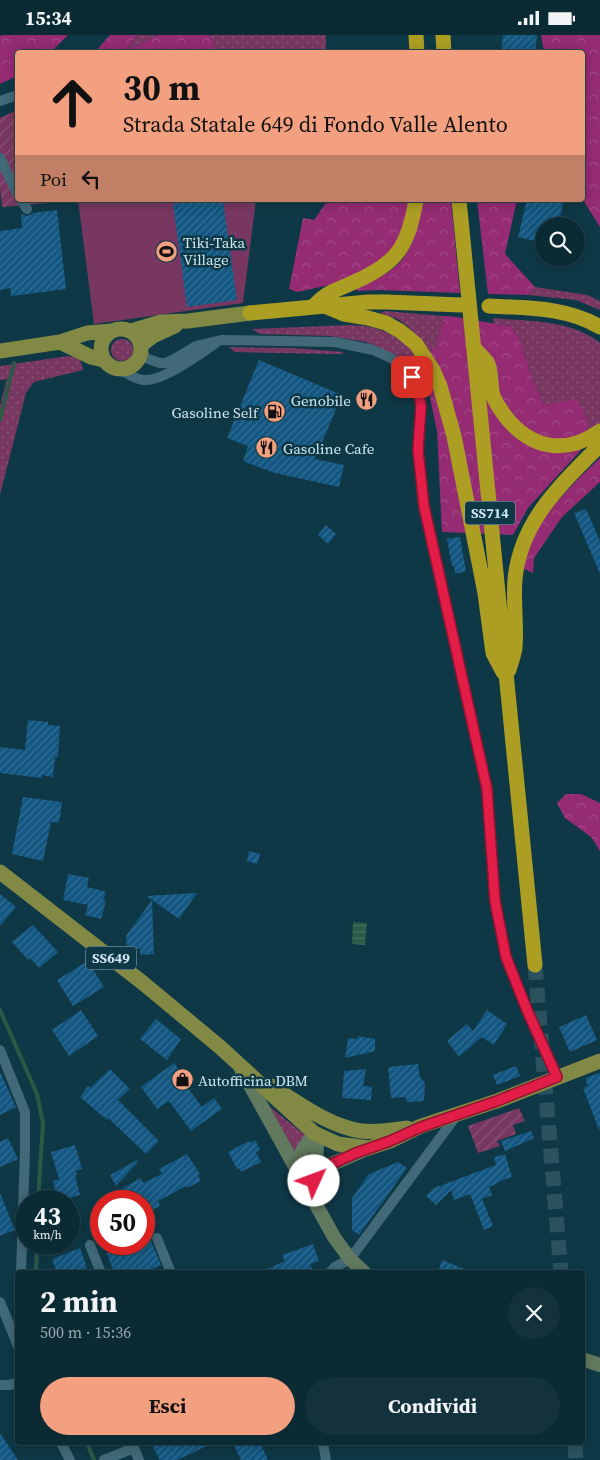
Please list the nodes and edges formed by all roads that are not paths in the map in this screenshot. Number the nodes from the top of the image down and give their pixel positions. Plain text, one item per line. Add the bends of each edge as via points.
1 (416, 35) edge
2 (443, 35) edge
3 (416, 50) edge
4 (444, 50) edge
5 (15, 96) edge
6 (0, 101) edge
7 (0, 158) edge
8 (15, 189) edge
9 (416, 202) edge
10 (459, 202) edge
11 (461, 305) dead end
12 (489, 306) dead end
13 (319, 307) junction
14 (250, 313) joint
15 (188, 321) junction
16 (600, 327) edge
17 (112, 331) junction
18 (131, 331) junction
19 (221, 340) junction
20 (60, 342) junction
21 (474, 348) junction
22 (141, 349) junction
23 (0, 351) edge
24 (103, 360) junction
25 (121, 370) junction
26 (600, 431) edge
27 (600, 445) edge
28 (506, 679) junction
29 (0, 872) edge
30 (535, 965) tunnel mouth
31 (0, 1050) edge
32 (600, 1061) edge
33 (239, 1066) junction
34 (557, 1077) junction
35 (303, 1106) junction
36 (457, 1114) junction
37 (340, 1125) junction
38 (421, 1127) junction
39 (314, 1133) junction
40 (369, 1148) junction
41 (300, 1179) junction
42 (314, 1181) junction
43 (318, 1211) junction
44 (157, 1238) dead end
45 (94, 1255) edge
46 (350, 1259) junction
47 (21, 1270) edge
48 (99, 1270) edge
49 (170, 1270) edge
50 (332, 1270) edge
51 (362, 1270) edge
52 (0, 1303) edge
53 (15, 1339) edge
54 (585, 1360) edge
55 (600, 1365) edge
56 (15, 1384) edge
57 (0, 1385) edge
58 (62, 1445) edge
59 (324, 1445) edge
60 (70, 1460) edge
61 (104, 1460) edge
62 (139, 1460) edge
63 (326, 1460) edge

1 - 3 highway
2 - 4 highway
5 - 6 street
7 - 8 street
9 - 13 highway via 409,233 397,255 377,271 325,294
10 - 21 highway, SS714
11 - 13 highway via 387,301
12 - 16 highway via 555,311 575,315
13 - 14 highway
13 - 28 highway via 386,323 416,343 431,365 454,435 485,593 493,653
14 - 15 main road
15 - 18 main road via 161,322
15 - 22 main road via 153,336
17 - 18 main road
17 - 20 main road via 87,333
17 - 24 main road via 102,340
18 - 22 main road
19 - 22 street via 196,346 166,363 154,362
19 - 25 street via 158,378 138,379
19 - 34 street via 335,342 373,350 402,367 418,390 421,406 418,450 424,506 487,789 495,901 506,957
20 - 23 main road
20 - 24 main road
21 - 26 highway via 488,363 493,396 499,407 526,437 538,443 564,446 589,439
21 - 28 highway, SS714
22 - 25 main road via 136,363
24 - 25 main road
27 - 28 highway via 553,494 526,535 515,579 515,649
28 - 30 highway, SS714
29 - 33 main road, SS649 via 143,983
31 - 47 street via 25,1111
32 - 34 main road, SS649
33 - 35 main road, SS649
33 - 39 main road, SS649
33 - 41 main road
34 - 36 main road, SS649
35 - 37 main road, SS649
35 - 39 main road
36 - 38 main road, SS649
36 - 46 street
37 - 38 main road, SS649 via 367,1131
37 - 39 main road, SS649
38 - 40 main road, SS649
39 - 40 main road, SS649 via 338,1144
39 - 41 main road via 302,1151
39 - 42 main road via 317,1145
40 - 42 main road via 325,1167
41 - 43 main road
42 - 43 main road
43 - 46 main road
44 - 49 street
45 - 48 street
46 - 50 street
46 - 51 main road
52 - 53 street
54 - 55 main road
56 - 57 street
58 - 60 street
59 - 63 street
61 - 62 street via 134,1448

